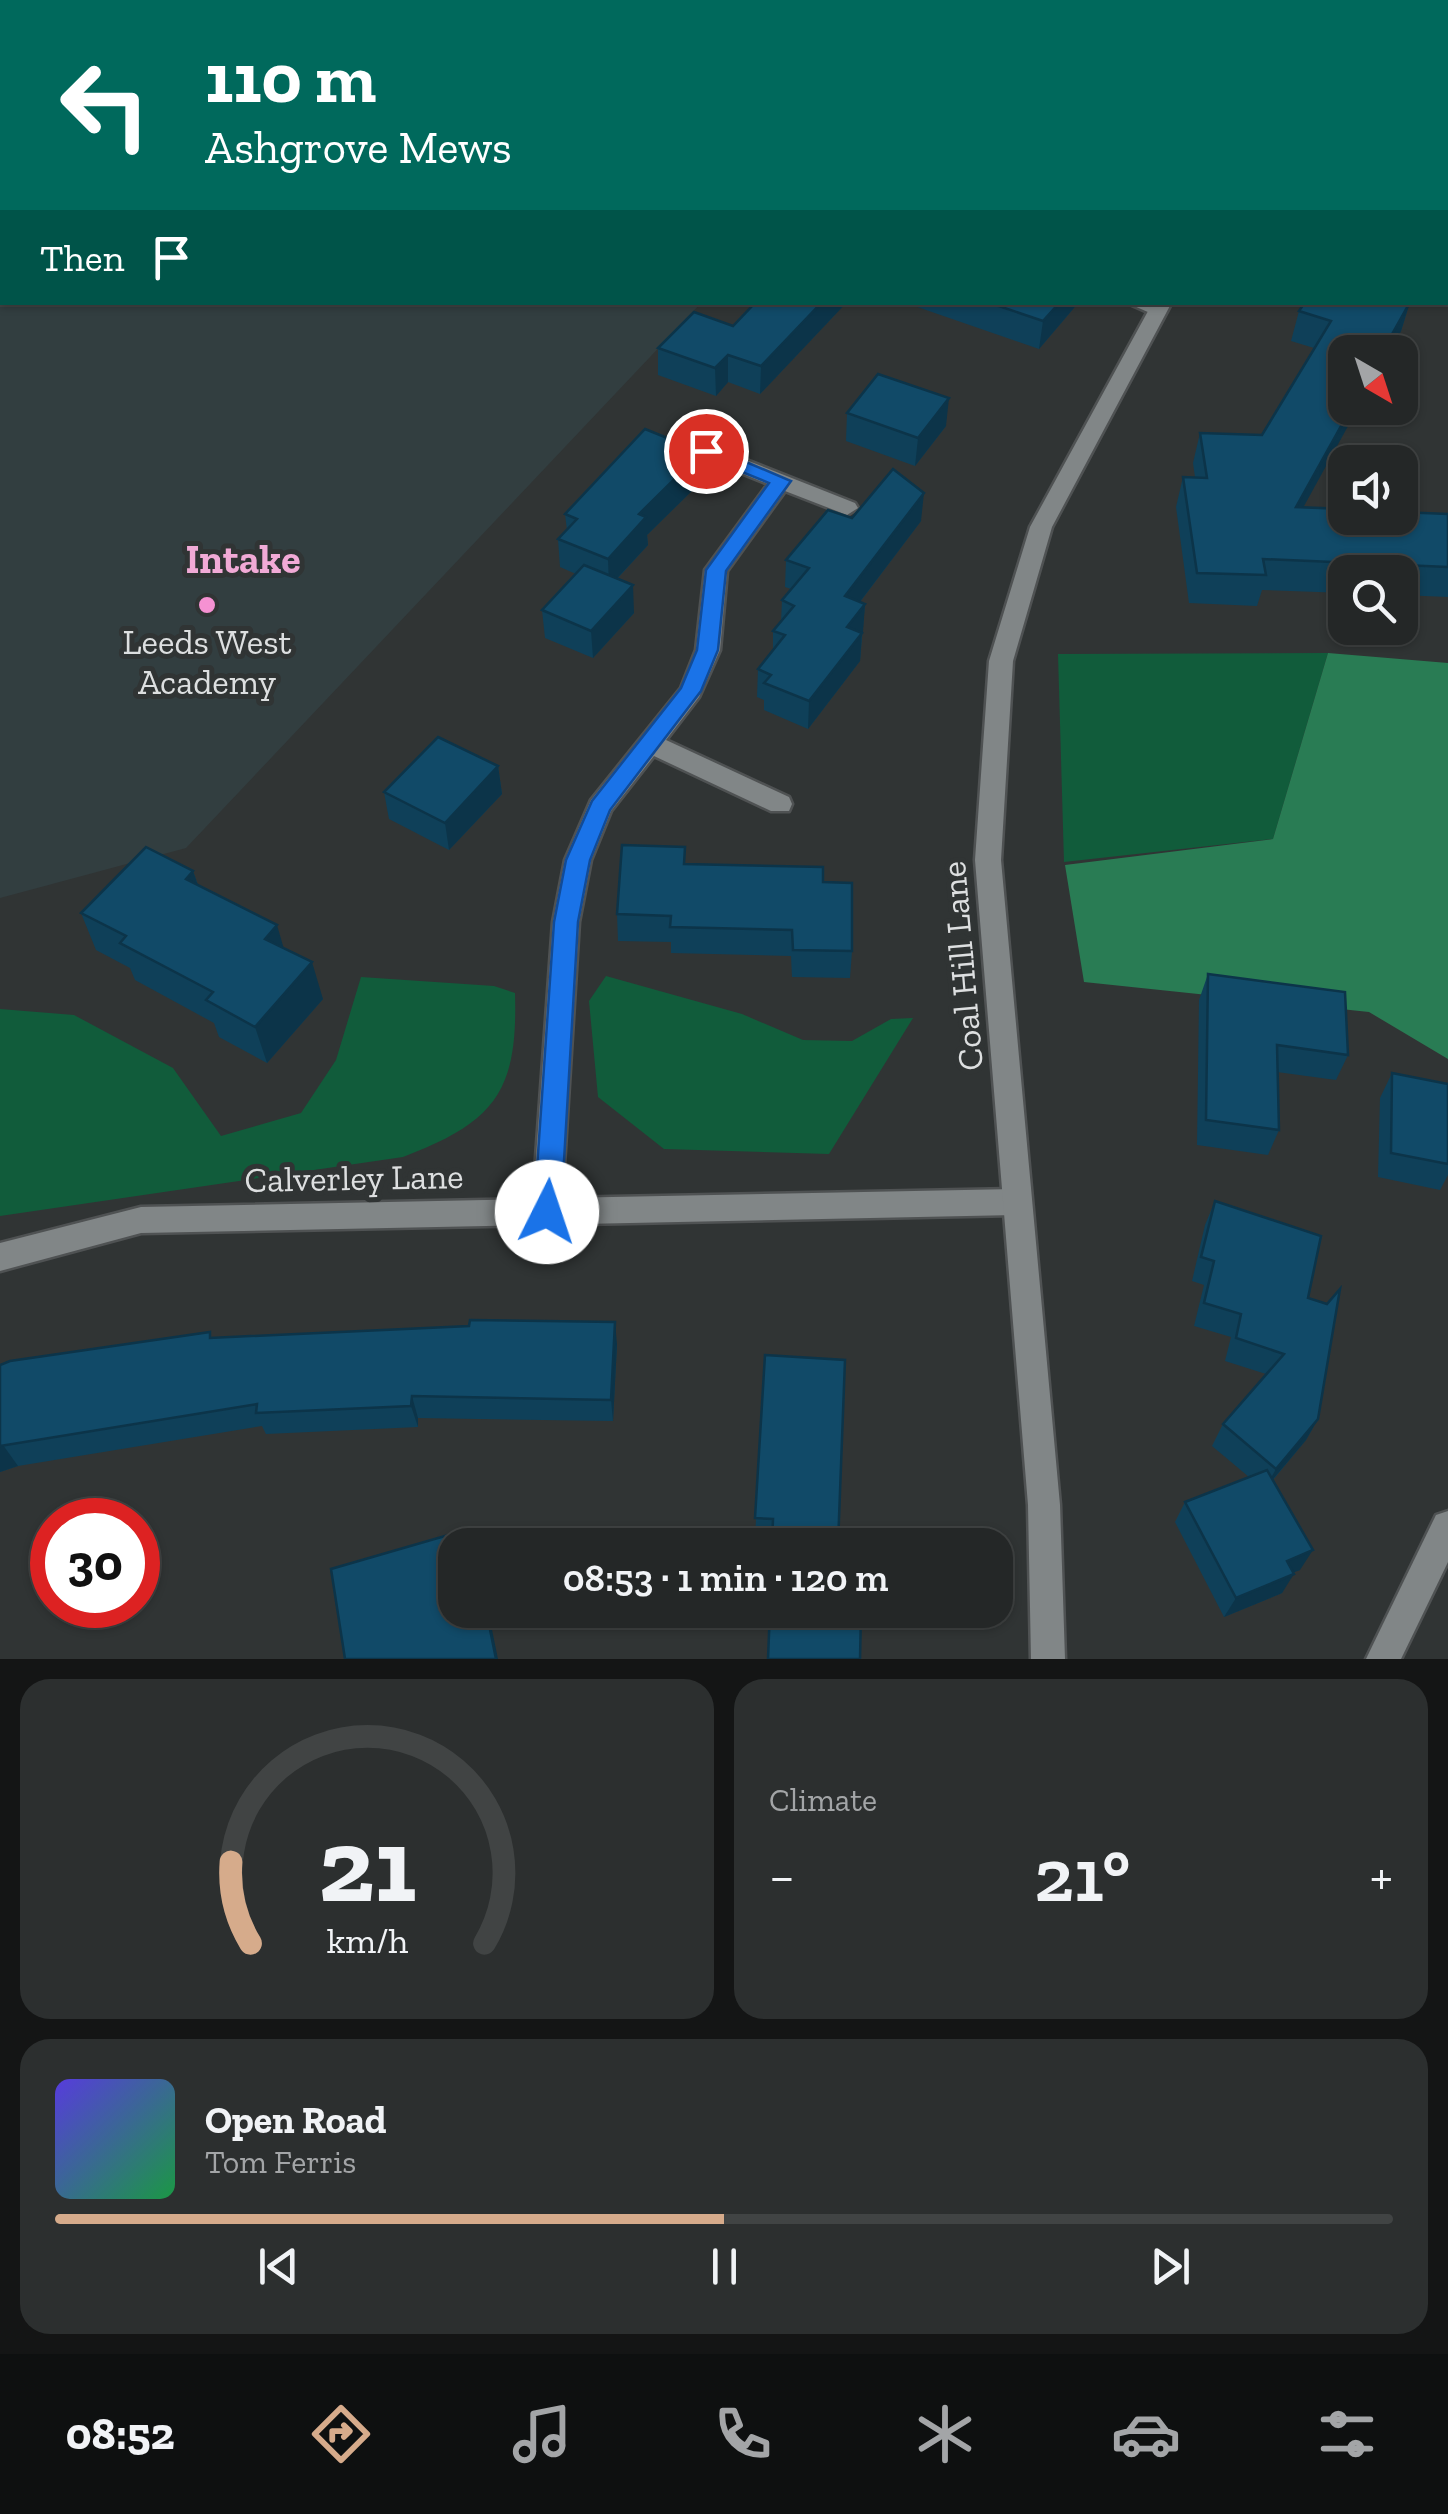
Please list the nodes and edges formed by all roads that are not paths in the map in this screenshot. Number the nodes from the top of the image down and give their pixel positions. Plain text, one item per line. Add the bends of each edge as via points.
1 (1151, 305) edge
2 (706, 451) edge
3 (781, 481) junction
4 (847, 508) dead end
5 (649, 743) junction
6 (780, 804) dead end
7 (1015, 1202) junction
8 (547, 1212) junction
9 (0, 1257) edge
10 (1448, 1526) edge
11 (1048, 1659) edge
12 (1384, 1659) edge

1 - 7 street, Coal Hill Lane via 1041,527 1000,661 988,860
2 - 3 street
3 - 4 street
3 - 5 street via 716,570 708,650 691,691
5 - 6 street
5 - 8 street via 600,807 578,860 566,922
7 - 8 street, Calverley Lane
7 - 11 street, Coal Hill Lane via 1044,1505
8 - 9 street, Calverley Lane via 141,1220
10 - 12 street

